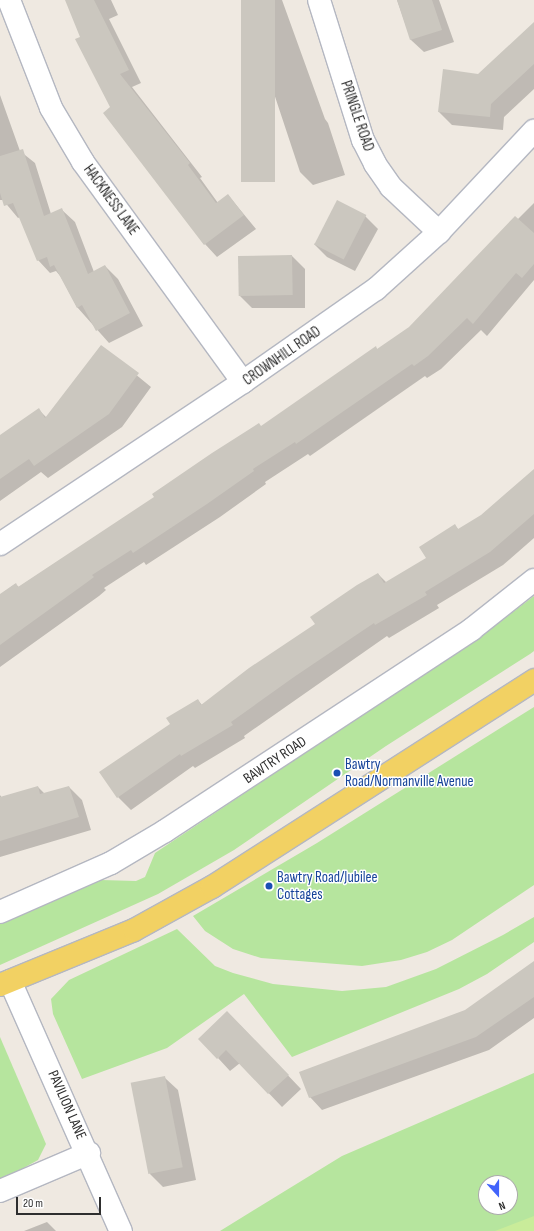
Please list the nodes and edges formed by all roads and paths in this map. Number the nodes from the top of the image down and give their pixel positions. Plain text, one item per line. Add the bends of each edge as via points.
1 (9, 0) edge
2 (319, 0) edge
3 (534, 131) edge
4 (439, 232) junction
5 (243, 382) junction
6 (0, 544) edge
7 (534, 580) edge
8 (534, 680) edge
9 (0, 912) edge
10 (5, 983) edge
11 (89, 1153) junction
12 (0, 1192) edge
13 (121, 1231) edge

1 - 5 street, HACKNESS LANE via 52,108 83,162
2 - 4 street, PRINGLE ROAD via 363,140 375,164 391,187
3 - 4 street, CROWNHILL ROAD
4 - 5 street, CROWNHILL ROAD via 376,289
5 - 6 street, CROWNHILL ROAD
7 - 9 street, BAWTRY ROAD via 472,629 165,831 111,863
8 - 10 main road via 212,887 134,930
10 - 11 street, PAVILION LANE
11 - 12 street
11 - 13 street, PAVILION LANE

